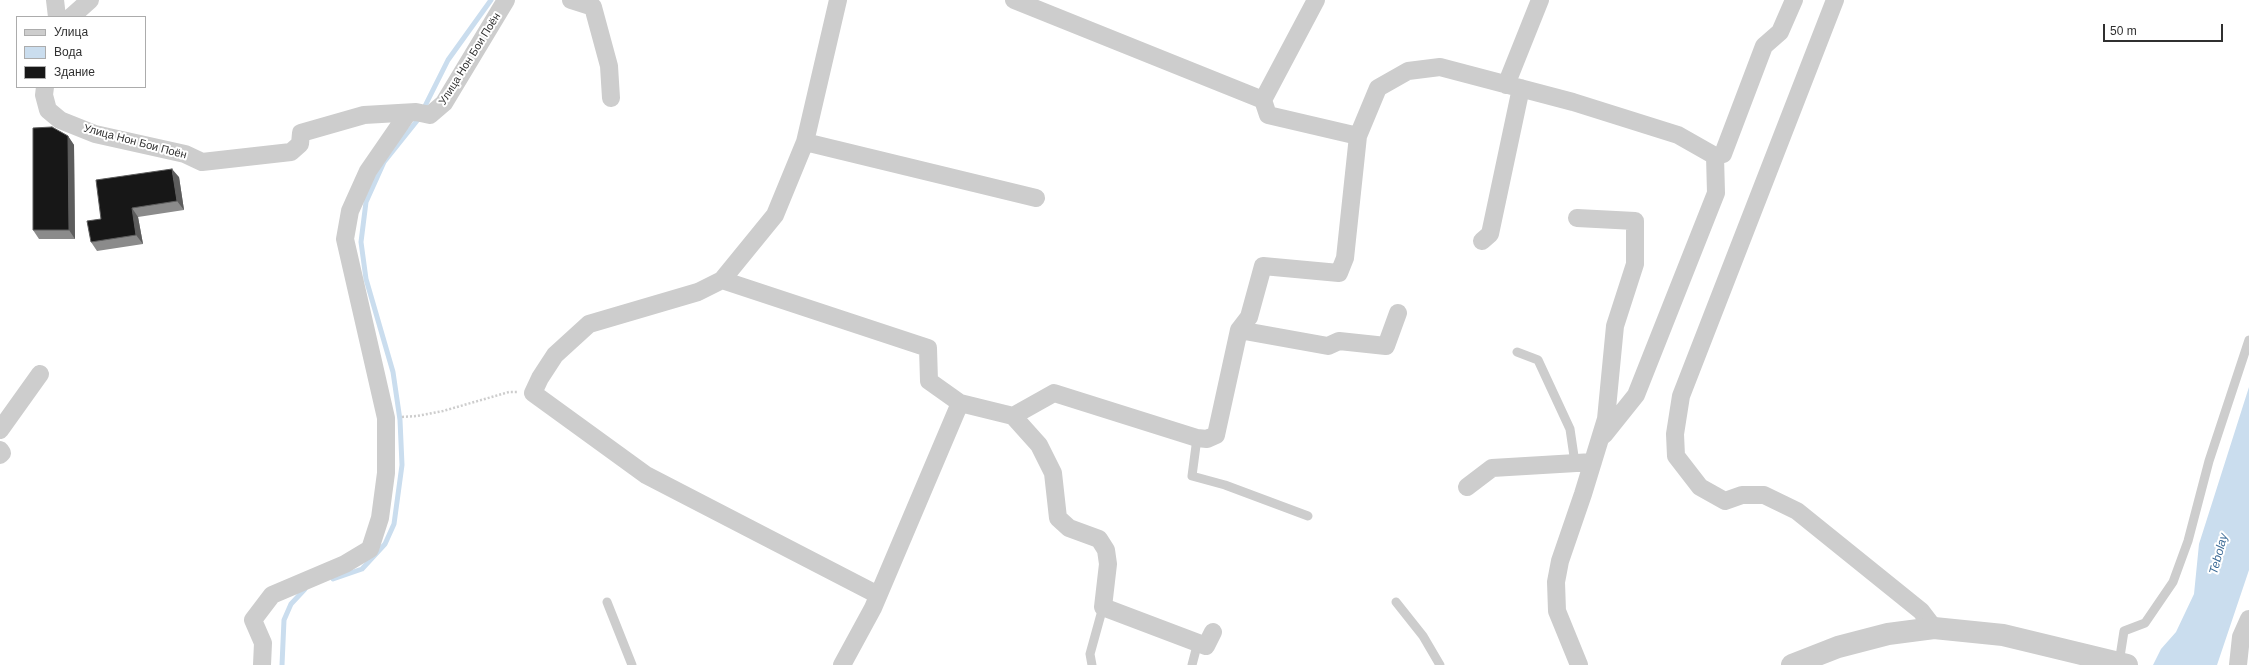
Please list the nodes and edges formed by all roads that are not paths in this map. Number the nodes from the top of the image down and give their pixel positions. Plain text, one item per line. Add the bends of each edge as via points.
1 (55, 0) edge
2 (90, 0) edge
3 (506, 0) edge
4 (571, 0) edge
5 (838, 0) edge
6 (1014, 0) edge
7 (1316, 0) edge
8 (1540, 0) edge
9 (1794, 0) edge
10 (1835, 0) edge
11 (57, 16) edge
12 (72, 16) edge
13 (1513, 86) junction
14 (46, 88) edge
15 (611, 98) dead end
16 (1262, 100) junction
17 (418, 113) junction
18 (1358, 136) junction
19 (805, 142) junction
20 (1715, 156) junction
21 (1036, 198) dead end
22 (1577, 218) dead end
23 (1482, 241) dead end
24 (722, 280) junction
25 (1398, 313) dead end
26 (1238, 330) junction
27 (2249, 340) edge
28 (1517, 352) dead end
29 (40, 374) dead end
30 (960, 403) junction
31 (1013, 416) junction
32 (0, 430) edge
33 (1197, 438) junction
34 (1600, 440) junction
35 (0, 450) edge
36 (0, 455) edge
37 (1593, 462) junction
38 (1575, 463) junction
39 (1467, 487) dead end
40 (1308, 516) dead end
41 (878, 595) junction
42 (607, 602) dead end
43 (1396, 602) dead end
44 (1103, 607) junction
45 (2249, 619) edge
46 (1934, 628) junction
47 (1213, 632) dead end
48 (1198, 642) junction
49 (2121, 664) edge
50 (262, 665) edge
51 (632, 665) edge
52 (842, 665) edge
53 (1092, 665) edge
54 (1192, 665) edge
55 (1440, 665) edge
56 (1579, 665) edge
57 (1792, 665) edge
58 (2238, 665) edge

1 - 11 street
2 - 12 street
3 - 17 street, Улица Нон Бои Поён via 444,103
4 - 15 street via 593,7 609,66
5 - 19 street
6 - 16 street
7 - 16 street
8 - 13 street
9 - 20 street via 1780,32 1764,46 1723,154
10 - 46 street via 1681,396 1675,434 1676,456 1700,487 1725,501 1742,495 1764,495 1797,511 1921,610
13 - 18 street via 1440,67 1408,71 1378,88
13 - 20 street via 1678,135
13 - 23 street via 1490,234
14 - 17 street, Улица Нон Бои Поён via 44,94 48,110 60,120 95,134 179,152 202,162 291,152 300,144 301,133 364,115
16 - 18 street via 1268,115
17 - 50 street via 368,171 350,211 345,239 386,418 386,473 380,518 370,550 345,564 272,595 253,620 263,643
18 - 26 street via 1345,258 1340,273 1263,266 1249,317
19 - 21 street
19 - 24 street via 774,215
20 - 34 street via 1716,193 1636,395
22 - 34 street via 1635,221 1635,264 1616,326 1606,419
24 - 30 street via 928,348 929,381
24 - 41 street via 698,292 589,324 555,355 533,393 646,474
25 - 26 street via 1386,346 1339,341 1328,346
26 - 33 street via 1216,435 1207,439
27 - 49 lane via 2209,461 2188,541 2173,582 2145,623 2124,631
28 - 38 lane via 1538,360 1570,429
29 - 32 street
30 - 31 street
30 - 41 street
31 - 33 street via 1054,393
31 - 44 street via 1039,445 1053,473 1058,518 1069,528 1099,539 1106,550 1108,564
33 - 40 lane via 1192,476 1225,485
34 - 37 street
35 - 36 street
37 - 38 street
37 - 56 street via 1560,561 1556,582 1557,611
38 - 39 street via 1492,468
41 - 52 street
42 - 51 lane
43 - 55 lane via 1423,636
44 - 48 street
44 - 53 lane via 1090,654
45 - 58 street via 2241,637
46 - 49 street via 2003,635
46 - 57 street via 1888,634 1838,647
47 - 48 street via 1206,646
48 - 54 lane

